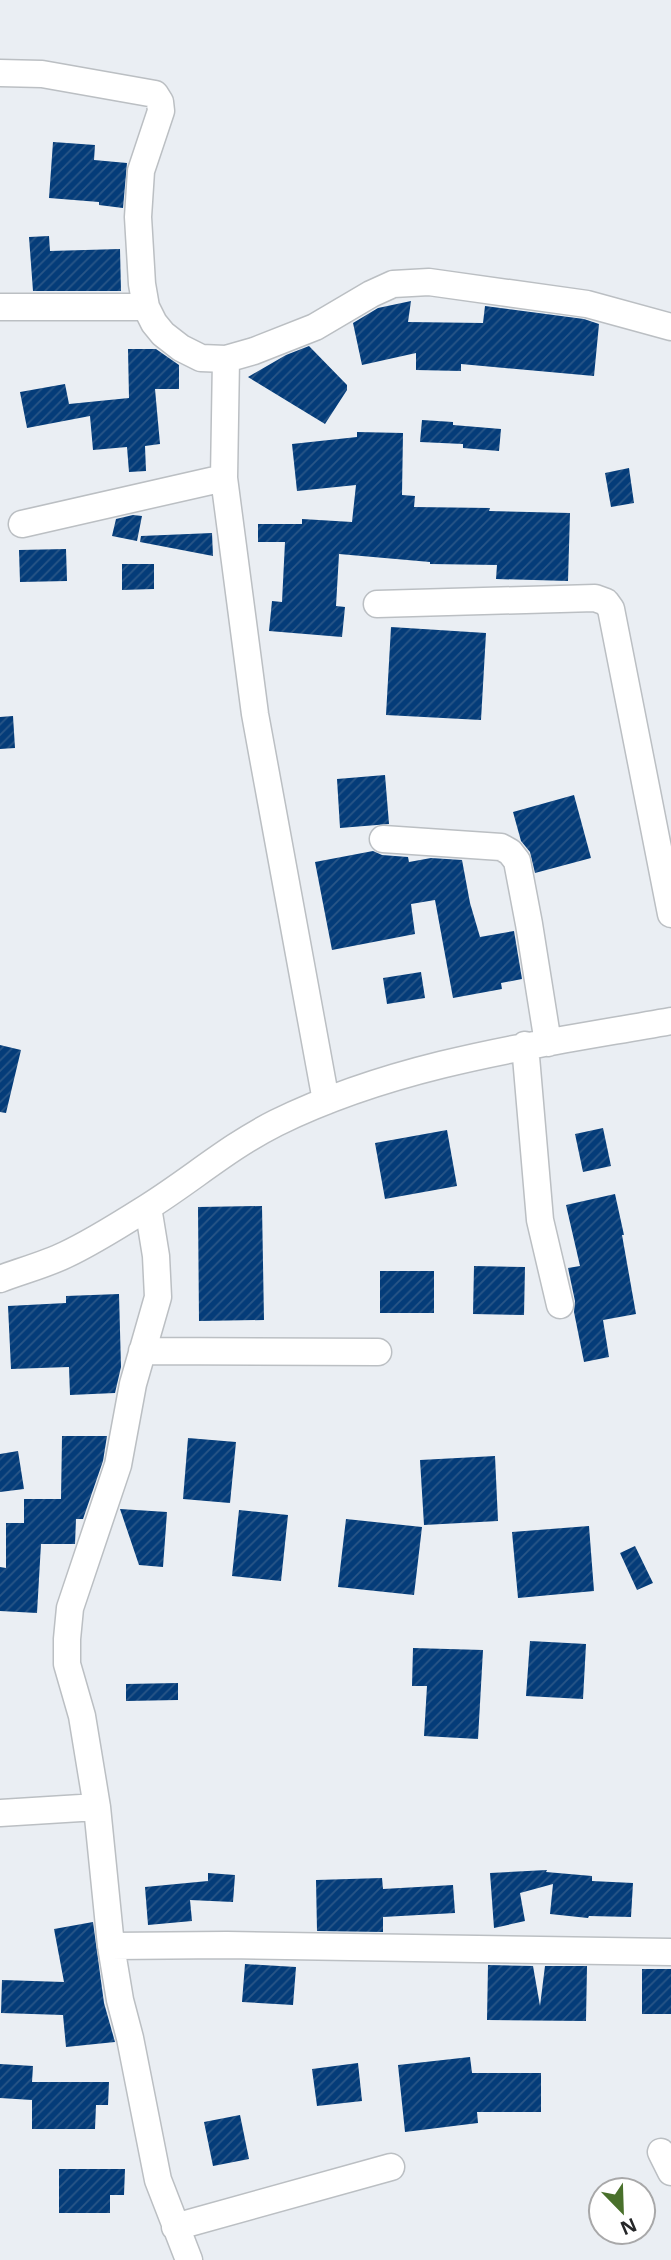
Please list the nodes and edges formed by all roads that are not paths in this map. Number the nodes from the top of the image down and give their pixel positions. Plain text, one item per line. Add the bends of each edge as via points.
1 (0, 73) edge
2 (0, 307) edge
3 (146, 307) junction
4 (671, 327) edge
5 (226, 359) junction
6 (224, 478) junction
7 (22, 524) dead end
8 (377, 604) dead end
9 (383, 838) dead end
10 (671, 914) edge
11 (671, 1021) edge
12 (537, 1044) junction
13 (326, 1101) junction
14 (148, 1208) junction
15 (0, 1279) edge
16 (560, 1305) dead end
17 (142, 1351) junction
18 (378, 1352) dead end
19 (97, 1807) junction
20 (0, 1813) edge
21 (111, 1946) junction
22 (671, 1952) edge
23 (391, 2167) dead end
24 (175, 2227) junction
25 (187, 2260) edge

1 - 3 street via 42,74 155,94 160,102 141,171 138,217
2 - 3 street
3 - 5 street via 163,334 181,348 201,358
4 - 5 street via 587,304 429,282 405,283 371,293 315,327
5 - 6 street
6 - 7 street
6 - 13 street via 255,714
8 - 10 street via 595,598 606,602
9 - 12 street via 501,847 517,861 530,924
11 - 12 street
12 - 13 street via 439,1064
12 - 16 street via 540,1220
13 - 14 street via 216,1159
14 - 15 street via 65,1255
14 - 17 street via 158,1297
17 - 18 street
17 - 19 street via 118,1465 70,1608 68,1664
19 - 20 street
19 - 21 street
21 - 22 street
21 - 24 street via 158,2180
23 - 24 street
24 - 25 street

